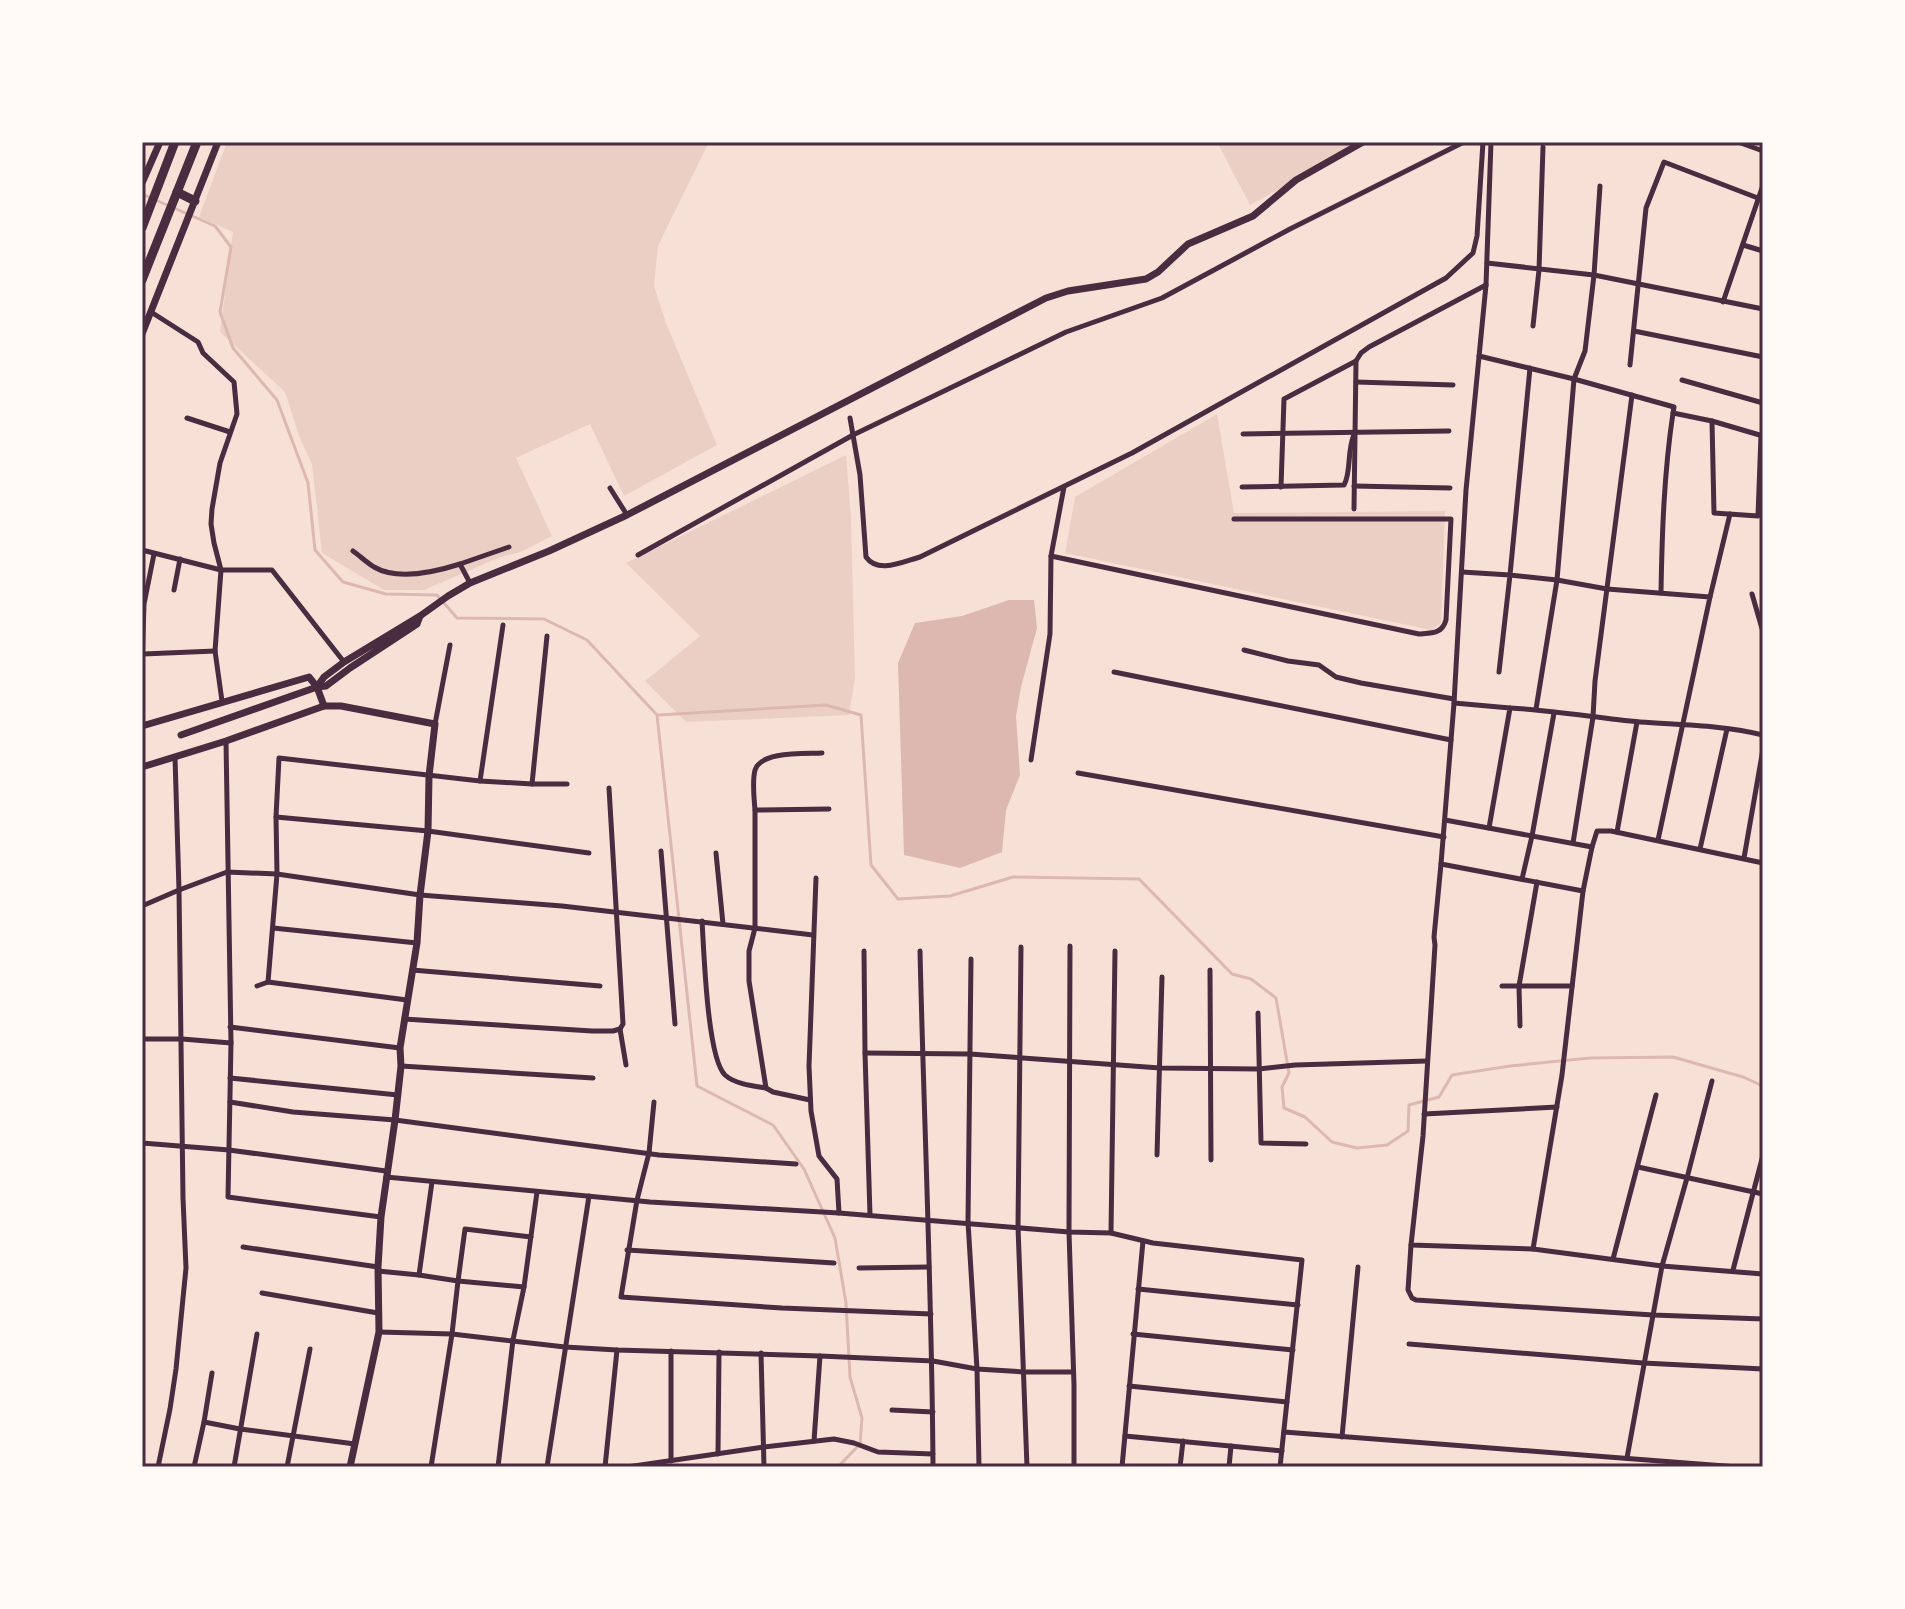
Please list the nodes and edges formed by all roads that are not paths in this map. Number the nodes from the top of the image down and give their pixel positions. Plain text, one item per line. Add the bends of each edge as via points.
1 (160, 142) edge
2 (175, 142) edge
3 (197, 142) edge
4 (218, 142) edge
5 (1363, 142) edge
6 (1464, 142) edge
7 (1483, 142) edge
8 (1491, 142) edge
9 (1738, 142) edge
10 (1543, 147) dead end
11 (1763, 151) edge
12 (142, 183) edge
13 (1763, 185) edge
14 (1600, 186) dead end
15 (176, 196) junction
16 (1761, 200) edge
17 (194, 205) junction
18 (142, 228) edge
19 (1743, 245) junction
20 (1763, 251) edge
21 (1487, 263) junction
22 (1539, 270) junction
23 (1594, 275) junction
24 (142, 280) edge
25 (1638, 282) junction
26 (1486, 285) junction
27 (1723, 302) junction
28 (1763, 309) edge
29 (151, 312) junction
30 (1533, 326) dead end
31 (1634, 331) junction
32 (142, 334) edge
33 (1479, 356) junction
34 (1763, 357) edge
35 (1356, 361) junction
36 (1630, 365) dead end
37 (1530, 368) junction
38 (1574, 379) junction
39 (1682, 380) dead end
40 (1356, 382) junction
41 (1453, 385) dead end
42 (1632, 395) junction
43 (1763, 403) edge
44 (1673, 413) junction
45 (187, 418) dead end
46 (850, 418) dead end
47 (1712, 421) junction
48 (1449, 431) dead end
49 (230, 432) junction
50 (1355, 432) junction
51 (1282, 433) junction
52 (1243, 434) dead end
53 (853, 435) junction
54 (1762, 435) edge
55 (1354, 486) junction
56 (1064, 487) junction
57 (1242, 487) dead end
58 (1281, 487) junction
59 (610, 488) dead end
60 (1450, 488) dead end
61 (1354, 509) dead end
62 (1730, 514) junction
63 (627, 515) junction
64 (1234, 519) dead end
65 (509, 547) dead end
66 (142, 550) edge
67 (353, 551) dead end
68 (154, 554) junction
69 (638, 555) dead end
70 (1051, 556) junction
71 (180, 559) junction
72 (460, 564) junction
73 (221, 570) junction
74 (1462, 572) junction
75 (1510, 575) junction
76 (1557, 580) junction
77 (470, 583) junction
78 (1607, 589) junction
79 (174, 590) dead end
80 (1661, 593) junction
81 (1752, 594) dead end
82 (1710, 597) junction
83 (420, 616) junction
84 (503, 625) dead end
85 (1763, 632) edge
86 (547, 636) dead end
87 (450, 645) dead end
88 (1244, 650) dead end
89 (215, 651) junction
90 (143, 654) edge
91 (344, 662) junction
92 (142, 666) edge
93 (1114, 672) dead end
94 (1499, 672) dead end
95 (317, 687) junction
96 (222, 701) junction
97 (1454, 701) junction
98 (324, 706) junction
99 (1510, 708) junction
100 (1536, 709) junction
101 (1554, 713) junction
102 (1593, 717) junction
103 (1637, 722) junction
104 (435, 724) junction
105 (1682, 725) junction
106 (142, 726) edge
107 (1727, 729) junction
108 (181, 735) dead end
109 (1763, 735) edge
110 (1451, 740) junction
111 (226, 741) junction
112 (1763, 749) edge
113 (822, 753) dead end
114 (175, 757) junction
115 (1031, 760) dead end
116 (142, 767) edge
117 (1078, 773) dead end
118 (429, 776) junction
119 (480, 781) junction
120 (532, 784) junction
121 (567, 784) dead end
122 (609, 788) dead end
123 (829, 809) dead end
124 (755, 810) junction
125 (276, 817) junction
126 (1445, 820) junction
127 (1489, 828) junction
128 (428, 831) junction
129 (1617, 832) junction
130 (1532, 836) junction
131 (1444, 837) junction
132 (1658, 840) junction
133 (1573, 843) junction
134 (1592, 847) junction
135 (1700, 849) junction
136 (661, 851) dead end
137 (589, 853) dead end
138 (716, 853) dead end
139 (1744, 858) junction
140 (1763, 863) edge
141 (1441, 864) junction
142 (227, 872) junction
143 (277, 874) junction
144 (816, 878) dead end
145 (1522, 879) junction
146 (1537, 882) junction
147 (179, 890) junction
148 (1583, 891) junction
149 (420, 895) junction
150 (142, 906) edge
151 (617, 912) junction
152 (667, 918) junction
153 (702, 921) junction
154 (723, 924) junction
155 (273, 928) junction
156 (755, 928) junction
157 (813, 935) junction
158 (417, 943) junction
159 (1070, 946) dead end
160 (1021, 947) dead end
161 (864, 951) dead end
162 (920, 951) dead end
163 (1115, 951) dead end
164 (971, 959) dead end
165 (412, 970) junction
166 (1210, 970) dead end
167 (1162, 977) dead end
168 (268, 982) junction
169 (257, 986) dead end
170 (600, 986) dead end
171 (1502, 986) dead end
172 (1519, 986) junction
173 (1572, 986) junction
174 (407, 1000) junction
175 (1258, 1013) dead end
176 (404, 1019) junction
177 (675, 1024) dead end
178 (1520, 1026) dead end
179 (230, 1027) junction
180 (620, 1029) junction
181 (142, 1039) edge
182 (182, 1039) junction
183 (231, 1043) junction
184 (400, 1048) junction
185 (865, 1053) junction
186 (922, 1054) junction
187 (970, 1054) junction
188 (1019, 1058) junction
189 (1427, 1061) junction
190 (1069, 1063) junction
191 (626, 1065) dead end
192 (1114, 1065) junction
193 (401, 1066) junction
194 (1160, 1068) junction
195 (1210, 1068) junction
196 (1259, 1069) junction
197 (230, 1078) junction
198 (593, 1078) dead end
199 (1712, 1081) dead end
200 (766, 1088) junction
201 (398, 1095) junction
202 (1656, 1095) dead end
203 (810, 1100) junction
204 (230, 1102) junction
205 (654, 1102) dead end
206 (1557, 1107) junction
207 (1424, 1111) junction
208 (395, 1120) junction
209 (142, 1143) edge
210 (1306, 1144) dead end
211 (182, 1145) junction
212 (229, 1150) junction
213 (649, 1153) junction
214 (1157, 1155) dead end
215 (1763, 1155) edge
216 (1211, 1160) dead end
217 (796, 1164) dead end
218 (1638, 1167) junction
219 (386, 1174) junction
220 (1687, 1178) junction
221 (432, 1182) junction
222 (537, 1192) junction
223 (1753, 1192) junction
224 (1763, 1194) edge
225 (589, 1196) junction
226 (637, 1200) junction
227 (839, 1213) junction
228 (870, 1215) junction
229 (381, 1217) junction
230 (927, 1220) junction
231 (968, 1222) junction
232 (1018, 1227) junction
233 (1069, 1232) junction
234 (1111, 1233) junction
235 (531, 1237) junction
236 (1143, 1241) junction
237 (1411, 1245) junction
238 (243, 1247) dead end
239 (1533, 1249) junction
240 (627, 1250) junction
241 (1613, 1259) junction
242 (834, 1263) dead end
243 (1662, 1266) junction
244 (929, 1267) junction
245 (1358, 1267) dead end
246 (859, 1268) dead end
247 (378, 1269) junction
248 (1733, 1270) junction
249 (1763, 1274) edge
250 (419, 1275) junction
251 (458, 1281) junction
252 (524, 1287) junction
253 (1138, 1289) junction
254 (262, 1293) dead end
255 (1298, 1305) junction
256 (379, 1313) junction
257 (931, 1314) junction
258 (1653, 1315) junction
259 (1763, 1319) edge
260 (379, 1332) junction
261 (257, 1334) dead end
262 (452, 1334) junction
263 (1133, 1334) junction
264 (513, 1340) junction
265 (1409, 1344) dead end
266 (565, 1347) junction
267 (310, 1349) dead end
268 (617, 1350) junction
269 (1293, 1350) junction
270 (671, 1351) junction
271 (719, 1352) junction
272 (761, 1353) junction
273 (820, 1356) junction
274 (933, 1361) junction
275 (1643, 1363) junction
276 (977, 1369) junction
277 (1763, 1369) edge
278 (1024, 1372) junction
279 (1073, 1372) junction
280 (212, 1373) dead end
281 (1129, 1386) junction
282 (1287, 1402) junction
283 (892, 1410) dead end
284 (933, 1412) junction
285 (204, 1422) junction
286 (240, 1429) junction
287 (1284, 1432) junction
288 (293, 1436) junction
289 (1125, 1436) junction
290 (1342, 1437) junction
291 (814, 1441) junction
292 (1183, 1441) junction
293 (355, 1444) junction
294 (1231, 1446) junction
295 (764, 1447) junction
296 (1282, 1451) junction
297 (718, 1454) junction
298 (933, 1454) junction
299 (1627, 1458) junction
300 (671, 1461) junction
301 (158, 1467) edge
302 (194, 1467) edge
303 (234, 1467) edge
304 (287, 1467) edge
305 (350, 1467) edge
306 (431, 1467) edge
307 (498, 1467) edge
308 (547, 1467) edge
309 (605, 1467) edge
310 (627, 1467) edge
311 (764, 1467) edge
312 (933, 1467) edge
313 (979, 1467) edge
314 (1027, 1467) edge
315 (1074, 1467) edge
316 (1122, 1467) edge
317 (1180, 1467) edge
318 (1229, 1467) edge
319 (1280, 1467) edge
320 (1738, 1467) edge

1 - 12 street
2 - 18 highway
3 - 15 highway
4 - 17 street
5 - 63 street via 1296,180 1253,216 1188,244 1146,279 1046,298
6 - 53 street via 1162,298 1066,332
7 - 56 street via 1477,236 1473,253 1455,271
8 - 21 street
9 - 11 street
10 - 22 street
13 - 16 street
14 - 23 street
15 - 17 highway
15 - 24 highway
16 - 19 street
16 - 25 street via 1664,162 1646,208
17 - 29 street
19 - 20 street
19 - 27 street
21 - 22 street
21 - 26 street
22 - 23 street
22 - 30 street
23 - 25 street
23 - 38 street via 1585,351
25 - 27 street
25 - 31 street
26 - 33 street
26 - 35 street via 1369,347
27 - 28 street
29 - 32 street
29 - 49 street via 198,342 234,382 237,414
31 - 34 street
31 - 36 street
33 - 37 street
33 - 74 street
35 - 40 street
35 - 51 street via 1284,399
37 - 38 street
37 - 75 street
38 - 42 street
38 - 76 street
39 - 43 street
40 - 41 street
40 - 50 street
42 - 44 street via 1674,407
42 - 78 street
44 - 47 street
44 - 80 street
45 - 49 street
46 - 53 street
47 - 54 street
47 - 62 street via 1714,513
48 - 50 street
49 - 73 street via 211,524
50 - 51 street
50 - 55 street
50 - 58 street via 1344,485
51 - 52 street
51 - 58 street
53 - 56 street via 866,557 877,566 920,557
53 - 69 street
54 - 62 street via 1758,516
55 - 60 street
55 - 61 street
56 - 70 street
57 - 58 street
59 - 63 street
62 - 82 street
63 - 77 street
64 - 70 street via 1451,519 1444,627 1419,634
65 - 72 street
66 - 68 street
67 - 72 street via 376,569 394,572 424,574
68 - 71 street
68 - 90 street via 144,604
70 - 115 street via 1050,634
71 - 73 street
71 - 79 street
72 - 77 street
73 - 89 street
73 - 91 street via 272,570
74 - 75 street
74 - 97 street
75 - 76 street
75 - 94 street
76 - 78 street
76 - 100 street
77 - 83 street
78 - 80 street
78 - 102 street
80 - 82 street
81 - 85 street
82 - 105 street
83 - 91 street
83 - 95 street via 417,624
84 - 119 street
86 - 120 street
87 - 104 street
88 - 97 street via 1319,665 1336,677
89 - 90 street
89 - 96 street
90 - 92 street
91 - 95 street
93 - 110 street
95 - 96 street via 309,677
95 - 98 street
95 - 108 street
96 - 106 street
97 - 99 street
97 - 110 street
98 - 104 street
98 - 111 street
99 - 100 street
99 - 127 street
100 - 101 street
101 - 102 street
101 - 130 street
102 - 103 street
102 - 133 street
103 - 105 street
103 - 129 street
104 - 118 street
105 - 107 street
105 - 132 street
107 - 109 street
107 - 135 street
110 - 126 street
111 - 114 street
111 - 142 street
112 - 139 street
113 - 124 street via 759,761
114 - 116 street
114 - 147 street
117 - 131 street
118 - 119 street
118 - 125 street via 279,758
118 - 128 street
119 - 120 street
120 - 121 street
122 - 151 street
123 - 124 street
124 - 156 street
125 - 128 street
125 - 143 street
126 - 127 street
126 - 131 street
127 - 130 street
128 - 137 street
128 - 149 street
129 - 132 street
129 - 134 street via 1597,831
130 - 133 street
130 - 145 street
131 - 141 street
132 - 135 street
133 - 134 street
134 - 148 street
135 - 139 street
136 - 152 street
138 - 154 street
139 - 140 street
141 - 145 street
141 - 189 street
142 - 143 street
142 - 147 street
142 - 179 street
143 - 149 street
143 - 155 street
144 - 157 street
145 - 146 street
146 - 148 street
146 - 172 street
147 - 150 street
147 - 182 street
148 - 173 street
149 - 151 street
149 - 158 street
151 - 152 street
151 - 180 street
152 - 153 street
152 - 177 street
153 - 154 street
153 - 200 street via 718,1065 726,1076
154 - 156 street
155 - 158 street
155 - 168 street
156 - 157 street
156 - 200 street via 749,981
157 - 203 street
158 - 165 street
159 - 190 street
160 - 188 street
161 - 185 street
162 - 186 street
163 - 192 street
164 - 187 street
165 - 170 street
165 - 174 street
166 - 195 street
167 - 194 street
168 - 169 street
168 - 174 street
171 - 172 street
172 - 173 street
172 - 178 street
173 - 206 street
174 - 176 street
175 - 196 street
176 - 180 street
176 - 184 street
179 - 183 street
179 - 184 street
180 - 191 street
181 - 182 street
182 - 183 street
182 - 211 street
183 - 197 street
184 - 193 street
185 - 186 street
185 - 228 street
186 - 187 street
186 - 230 street
187 - 188 street
187 - 231 street
188 - 190 street
188 - 232 street
189 - 196 street
189 - 207 street
190 - 192 street
190 - 233 street
192 - 194 street
192 - 234 street
193 - 198 street
193 - 201 street
194 - 195 street
194 - 214 street
195 - 196 street
195 - 216 street
196 - 210 street via 1261,1143
197 - 201 street
197 - 204 street
199 - 220 street
200 - 203 street
201 - 208 street
202 - 218 street
203 - 227 street via 819,1156 837,1179
204 - 208 street
204 - 212 street
205 - 213 street
206 - 207 street
206 - 239 street
207 - 237 street
208 - 213 street
208 - 219 street
209 - 211 street
211 - 212 street
211 - 301 street via 185,1288
212 - 219 street
212 - 229 street via 228,1197
213 - 217 street
213 - 226 street
215 - 223 street
218 - 220 street
218 - 241 street
219 - 221 street
219 - 229 street
220 - 223 street
220 - 243 street
221 - 222 street
221 - 250 street
222 - 225 street
222 - 235 street
223 - 224 street
223 - 248 street
225 - 226 street
225 - 266 street
226 - 227 street
226 - 240 street
227 - 228 street
228 - 230 street
229 - 247 street
230 - 231 street
230 - 244 street
231 - 232 street
231 - 276 street
232 - 233 street
232 - 278 street
233 - 234 street
233 - 279 street
234 - 236 street
235 - 251 street via 465,1229
235 - 252 street
236 - 253 street
236 - 255 street via 1302,1260
237 - 239 street
237 - 258 street via 1408,1290 1416,1300
238 - 247 street
239 - 241 street
240 - 242 street
240 - 257 street via 621,1297
241 - 243 street
243 - 248 street
243 - 258 street
244 - 246 street
244 - 257 street
245 - 290 street
247 - 250 street
247 - 256 street
248 - 249 street
250 - 251 street
251 - 252 street
251 - 262 street
252 - 264 street
253 - 255 street
253 - 263 street
254 - 256 street
255 - 269 street
256 - 260 street
257 - 274 street
258 - 259 street
258 - 275 street
260 - 262 street
260 - 293 street
261 - 286 street
262 - 264 street
262 - 306 street
263 - 269 street
263 - 281 street
264 - 266 street
264 - 307 street
265 - 275 street
266 - 268 street
266 - 308 street
267 - 288 street
268 - 270 street
268 - 309 street
269 - 282 street
270 - 271 street
270 - 300 street
271 - 272 street
271 - 297 street
272 - 273 street
272 - 295 street
273 - 274 street
273 - 291 street
274 - 276 street
274 - 284 street
275 - 277 street
275 - 299 street
276 - 278 street
276 - 313 street
278 - 279 street
278 - 314 street
279 - 315 street
280 - 285 street
281 - 282 street
281 - 289 street
282 - 287 street
283 - 284 street
284 - 298 street
285 - 286 street
285 - 302 street
286 - 288 street
286 - 303 street
287 - 290 street
287 - 296 street
288 - 293 street
288 - 304 street
289 - 292 street
289 - 316 street
290 - 299 street
291 - 295 street
291 - 298 street via 834,1439 878,1452
292 - 294 street
292 - 317 street
293 - 305 street
294 - 296 street
294 - 318 street
295 - 297 street
295 - 311 street
296 - 319 street
297 - 300 street
298 - 312 street
299 - 320 street
300 - 310 street

